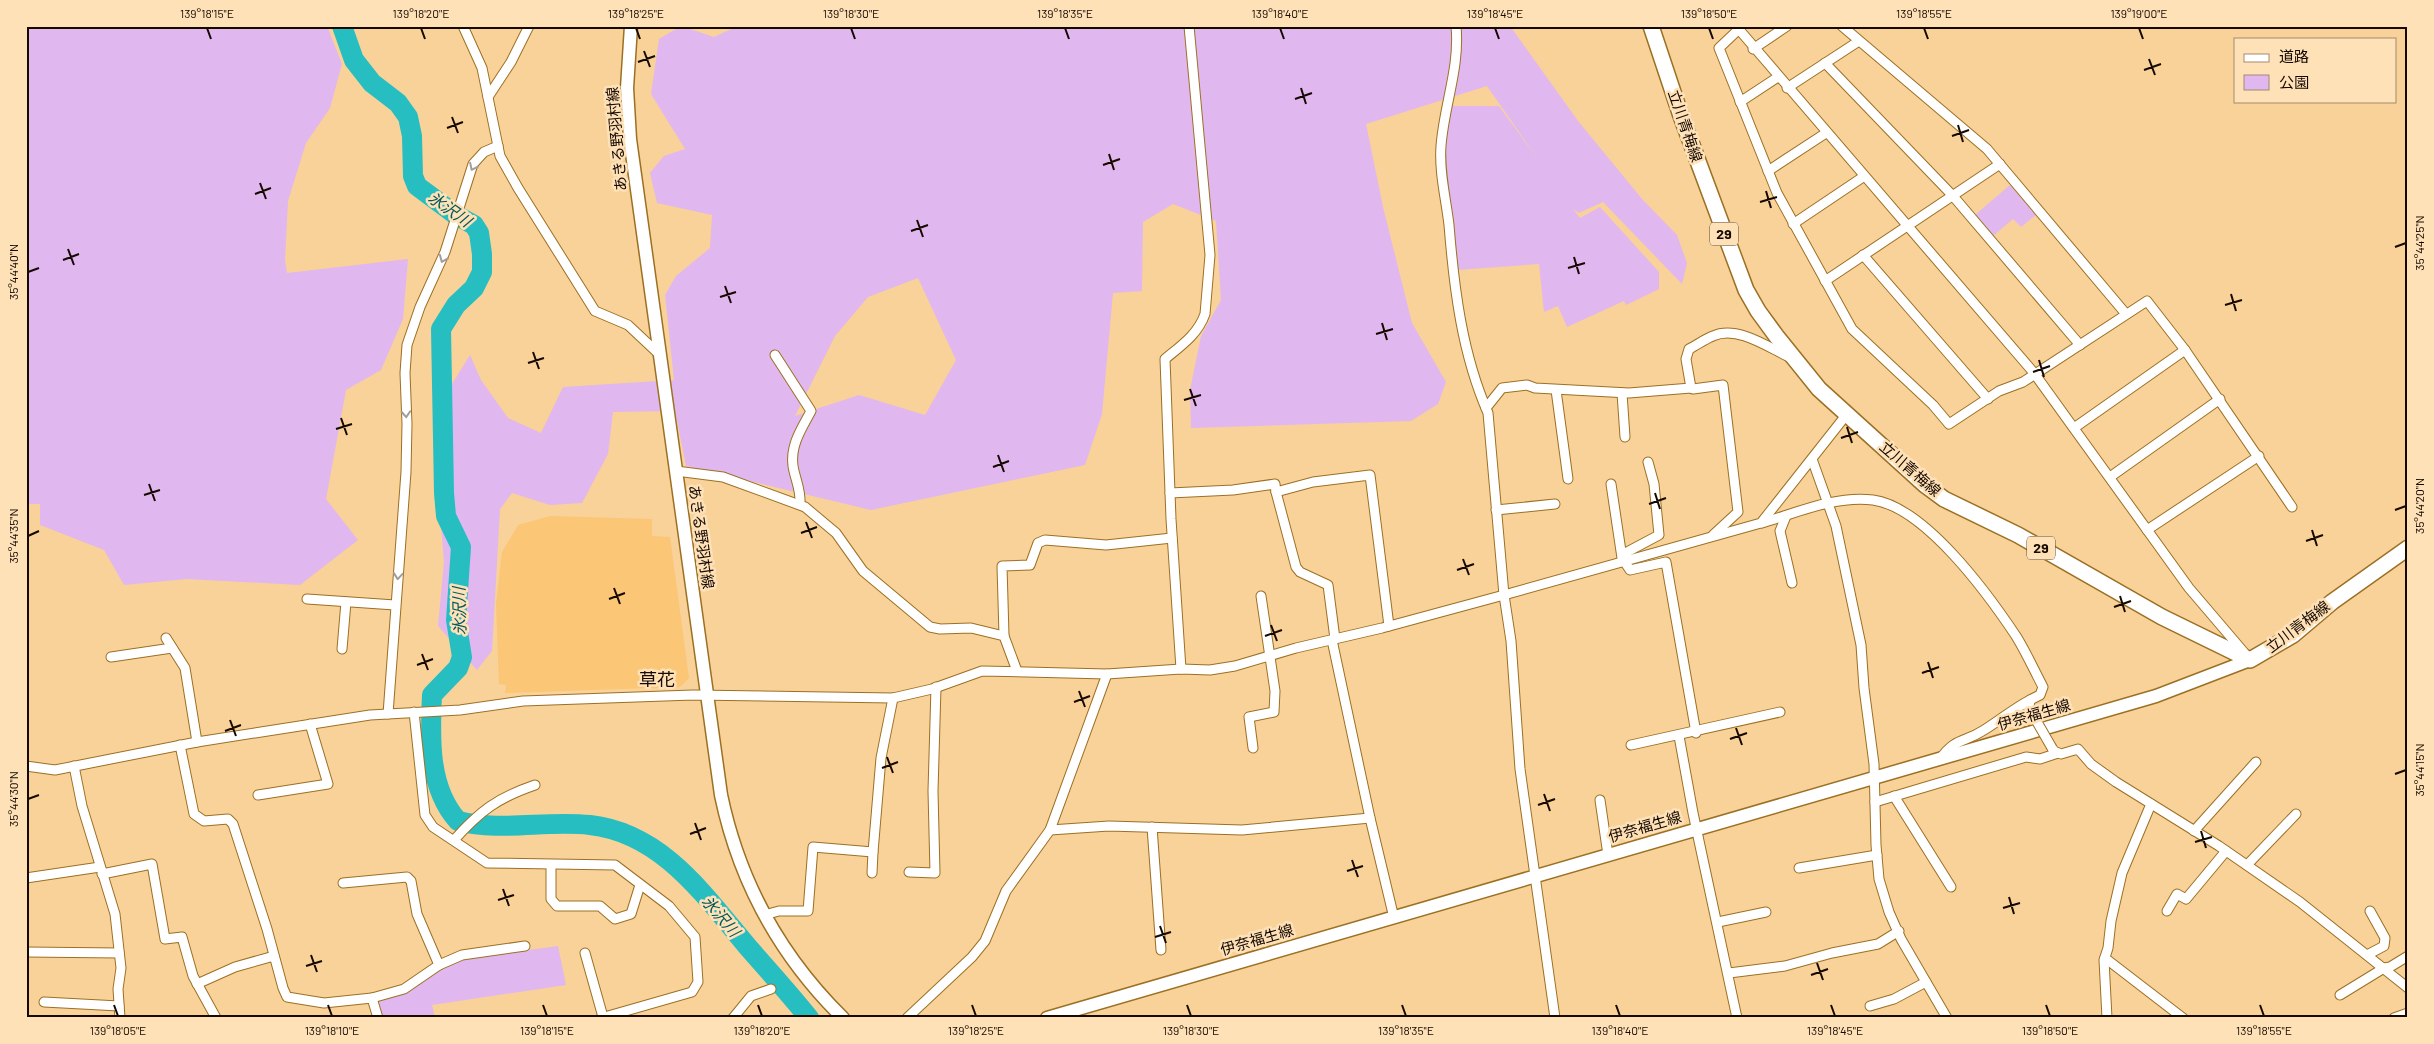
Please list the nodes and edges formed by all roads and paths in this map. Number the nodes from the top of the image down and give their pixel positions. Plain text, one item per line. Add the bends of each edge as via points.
1 (463, 26) edge
2 (529, 26) edge
3 (631, 26) edge
4 (1189, 26) edge
5 (1456, 26) edge
6 (1651, 26) edge
7 (1787, 26) edge
8 (1842, 26) edge
9 (1737, 28) edge
10 (1859, 41) junction
11 (1753, 48) junction
12 (1825, 63) junction
13 (1778, 77) junction
14 (1787, 88) junction
15 (488, 97) junction
16 (1740, 102) junction
17 (1826, 132) junction
18 (498, 146) junction
19 (2000, 164) junction
20 (1768, 171) junction
21 (1863, 177) junction
22 (1953, 196) junction
23 (1792, 224) junction
24 (1907, 226) junction
25 (1863, 255) junction
26 (1825, 281) junction
27 (2126, 314) junction
28 (2080, 345) junction
29 (2185, 350) junction
30 (660, 355) junction
31 (775, 355) dead end
32 (1793, 358) junction
33 (2034, 373) junction
34 (1691, 388) junction
35 (1556, 390) junction
36 (1622, 393) junction
37 (1988, 399) junction
38 (2220, 399) junction
39 (1486, 408) junction
40 (1847, 414) junction
41 (2074, 428) junction
42 (1625, 437) dead end
43 (2259, 456) junction
44 (1812, 459) junction
45 (1648, 462) dead end
46 (676, 471) junction
47 (2110, 477) junction
48 (1568, 479) dead end
49 (1611, 484) dead end
50 (1276, 492) junction
51 (1170, 493) junction
52 (1827, 503) junction
53 (800, 504) junction
54 (1555, 504) dead end
55 (2292, 507) dead end
56 (1496, 510) junction
57 (1786, 516) junction
58 (1761, 523) junction
59 (2147, 530) junction
60 (1172, 538) junction
61 (1711, 538) junction
62 (2408, 548) edge
63 (1625, 562) junction
64 (1792, 583) dead end
65 (1504, 595) junction
66 (1261, 596) dead end
67 (307, 599) dead end
68 (346, 602) junction
69 (395, 605) junction
70 (1390, 626) junction
71 (1004, 636) junction
72 (166, 638) dead end
73 (1334, 639) junction
74 (172, 648) junction
75 (342, 649) dead end
76 (1270, 657) junction
77 (111, 658) dead end
78 (2250, 660) junction
79 (1181, 669) junction
80 (1017, 671) junction
81 (1107, 674) junction
82 (936, 687) junction
83 (706, 695) junction
84 (893, 698) junction
85 (2030, 704) junction
86 (418, 712) junction
87 (1780, 712) dead end
88 (388, 714) junction
89 (310, 724) junction
90 (1696, 733) junction
91 (1679, 736) junction
92 (197, 742) junction
93 (180, 745) junction
94 (1631, 745) dead end
95 (1253, 748) dead end
96 (2055, 750) junction
97 (1940, 758) junction
98 (2256, 762) dead end
99 (26, 766) edge
100 (74, 766) junction
101 (1875, 778) junction
102 (535, 785) dead end
103 (258, 794) dead end
104 (1894, 796) junction
105 (1600, 800) dead end
106 (1875, 802) junction
107 (2151, 804) junction
108 (2296, 814) dead end
109 (1370, 818) junction
110 (1152, 826) junction
111 (1697, 829) junction
112 (1050, 830) junction
113 (2194, 830) junction
114 (454, 840) junction
115 (2226, 851) junction
116 (873, 852) junction
117 (1608, 855) junction
118 (1877, 855) junction
119 (550, 865) junction
120 (2247, 865) junction
121 (1799, 868) dead end
122 (101, 870) junction
123 (909, 872) dead end
124 (872, 873) dead end
125 (1534, 876) junction
126 (26, 878) edge
127 (342, 883) dead end
128 (640, 884) junction
129 (1951, 887) dead end
130 (2167, 911) dead end
131 (1766, 912) dead end
132 (2370, 912) dead end
133 (764, 915) junction
134 (1394, 918) junction
135 (1718, 922) junction
136 (1899, 931) junction
137 (525, 946) dead end
138 (1161, 950) dead end
139 (26, 952) edge
140 (120, 953) junction
141 (585, 953) dead end
142 (2367, 954) junction
143 (274, 956) junction
144 (2408, 956) edge
145 (2105, 958) junction
146 (439, 965) junction
147 (2384, 968) junction
148 (1729, 973) junction
149 (1926, 982) junction
150 (196, 984) junction
151 (2408, 988) edge
152 (772, 989) dead end
153 (2340, 995) dead end
154 (372, 998) junction
155 (44, 1002) dead end
156 (119, 1006) junction
157 (1870, 1006) dead end
158 (2408, 1013) edge
159 (120, 1018) edge
160 (216, 1018) edge
161 (378, 1018) edge
162 (602, 1018) edge
163 (733, 1018) edge
164 (843, 1018) edge
165 (907, 1018) edge
166 (1047, 1018) edge
167 (1555, 1018) edge
168 (1737, 1018) edge
169 (1947, 1018) edge
170 (2107, 1018) edge
171 (2183, 1018) edge
172 (2394, 1018) edge

1 - 15 street via 482,68
2 - 15 street
3 - 30 main road, あきる野羽村線 via 629,125
4 - 51 street via 1210,255 1202,322 1196,332 1165,359
5 - 39 street via 1456,64 1440,161 1457,304 1466,347
6 - 32 main road, 立川青梅線 / 29 via 1736,265 1758,311
7 - 11 street
8 - 10 street
9 - 11 street
9 - 16 street via 1718,48
10 - 12 street
10 - 19 street via 1987,149
11 - 13 street
12 - 14 street
12 - 22 street
13 - 14 street
13 - 16 street
14 - 17 street
15 - 18 street
16 - 20 street
17 - 20 street
17 - 21 street
18 - 30 street via 501,159 590,304 601,315 632,328
18 -> 69 street via 484,152 473,164 445,252 407,346 404,373 406,472
19 - 22 street
19 - 27 street
20 - 23 street
21 - 23 street
21 - 24 street
22 - 24 street
22 - 28 street
23 - 26 street
24 - 25 street
24 - 33 street
25 - 26 street
25 - 37 street
26 - 37 street via 1852,329 1949,424
27 - 28 street
27 - 29 street via 2147,301
28 - 33 street
29 - 38 street
29 - 41 street
30 - 46 main road, あきる野羽村線
31 - 53 street via 811,411 794,445 793,465
32 - 34 street via 1730,332 1714,335 1689,349 1686,359
32 - 40 main road, 立川青梅線 / 29 via 1819,389
33 - 37 street
33 - 41 street
34 - 36 street
34 - 61 street via 1723,385 1738,512
35 - 36 street
35 - 39 street via 1527,385 1502,388
35 - 48 street
36 - 42 street
38 - 43 street
38 - 47 street
39 - 56 street
40 - 44 street
40 - 78 main road, 立川青梅線 / 29 via 1924,485 1944,499 2018,535 2162,617
41 - 47 street
43 - 55 street
43 - 59 street
44 - 52 street
44 - 58 street
45 - 63 street via 1654,484 1659,535 1627,552
46 - 53 street via 723,477
46 - 83 main road, あきる野羽村線
47 - 59 street
49 - 63 street
50 - 51 street via 1274,484
50 - 70 street via 1313,482 1370,475
50 - 73 street via 1296,567 1328,585
51 - 60 street
52 - 57 street
52 - 85 street via 1874,500 1897,508 1922,524 1961,562 2017,637 2042,687 2040,695
52 - 101 street via 1847,571 1861,644
53 - 71 street via 836,534 863,571 930,627 971,628
54 - 56 street
56 - 65 street
57 - 58 street
57 - 64 street via 1780,531
58 - 61 street
59 - 78 street via 2189,588
60 - 71 street via 1106,545 1045,540 1038,543 1030,565 1002,566
60 - 79 street
61 - 63 street
62 - 78 main road, 立川青梅線 via 2332,602 2293,635
63 - 65 street
63 - 90 street via 1630,570 1666,562
65 - 70 street
65 - 125 street via 1512,641 1520,769
66 - 76 street
67 - 68 street
68 - 69 street
68 - 75 street
69 - 88 street
70 - 73 street
71 - 80 street
72 - 74 street
73 - 76 street
73 - 109 street
74 - 77 street
74 - 92 street via 185,668
76 - 79 street via 1210,670
76 - 95 street via 1275,691 1274,712 1248,718
78 - 97 main road, 伊奈福生線 via 2156,696
79 - 81 street
80 - 81 street
80 - 82 street via 982,671
81 - 112 street
82 - 84 street
82 - 123 street via 935,873
83 - 84 street
83 - 86 street via 524,701 483,708
83 - 133 main road, あきる野羽村線 via 726,819 748,884
84 - 116 street via 881,758
85 - 96 street, bridge
85 - 97 street via 2004,714 1984,730 1951,744
86 - 88 street
86 - 114 street via 426,815 433,827
87 - 90 street
88 - 89 street
89 - 92 street
89 - 103 street via 328,784
90 - 91 street
91 - 94 street
91 - 111 street
92 - 93 street
93 - 100 street
93 - 143 street via 194,814 204,820 228,819 233,824
96 - 104 street via 2040,759 2026,757
96 - 107 street via 2078,749 2091,764
97 - 101 main road, 伊奈福生線
98 - 113 street
99 - 100 street via 54,770
100 - 122 street
101 - 106 street
101 - 111 main road, 伊奈福生線
102 - 114 street via 512,793 480,812
104 - 106 street
104 - 129 street
105 - 117 street
106 - 118 street
107 - 113 street
107 - 145 street via 2122,873
108 - 120 street
109 - 110 street via 1242,830
109 - 134 street
110 - 112 street
110 - 138 street
111 - 117 main road, 伊奈福生線
111 - 135 street
112 - 165 street via 1006,891 981,946
113 - 115 street
114 - 119 street via 487,863
115 - 120 street
115 - 130 street via 2186,899 2177,894
116 - 124 street
116 - 133 street via 813,847 808,911 779,911
117 - 125 main road, 伊奈福生線
118 - 121 street
118 - 136 street via 1879,879 1889,912
119 - 128 street via 615,865
119 - 128 street via 551,899 557,906 600,906 615,919 631,914
120 - 142 street
122 - 126 street
122 - 140 street via 115,914
122 - 150 street via 152,864 166,939 182,937
125 - 134 main road, 伊奈福生線
125 - 167 street
127 - 146 street via 407,877 411,881 417,914
128 - 162 street via 669,906 695,937 698,982 692,992
131 - 135 street
132 - 142 street via 2385,938 2384,946
133 - 164 main road, あきる野羽村線 via 790,958
134 - 166 main road, 伊奈福生線
135 - 148 street
136 - 148 street via 1878,944 1785,966
136 - 149 street
137 - 146 street via 462,955
139 - 140 street
140 - 156 street
141 - 162 street
142 - 147 street
143 - 150 street
143 - 154 street via 287,997 324,1003
144 - 147 street
145 - 170 street
145 - 171 street
146 - 154 street via 404,989
147 - 151 street
147 - 153 street
148 - 168 street
149 - 157 street via 1894,999
149 - 169 street
150 - 160 street
152 - 163 street via 751,996
154 - 161 street
155 - 156 street
156 - 159 street
158 - 172 street

